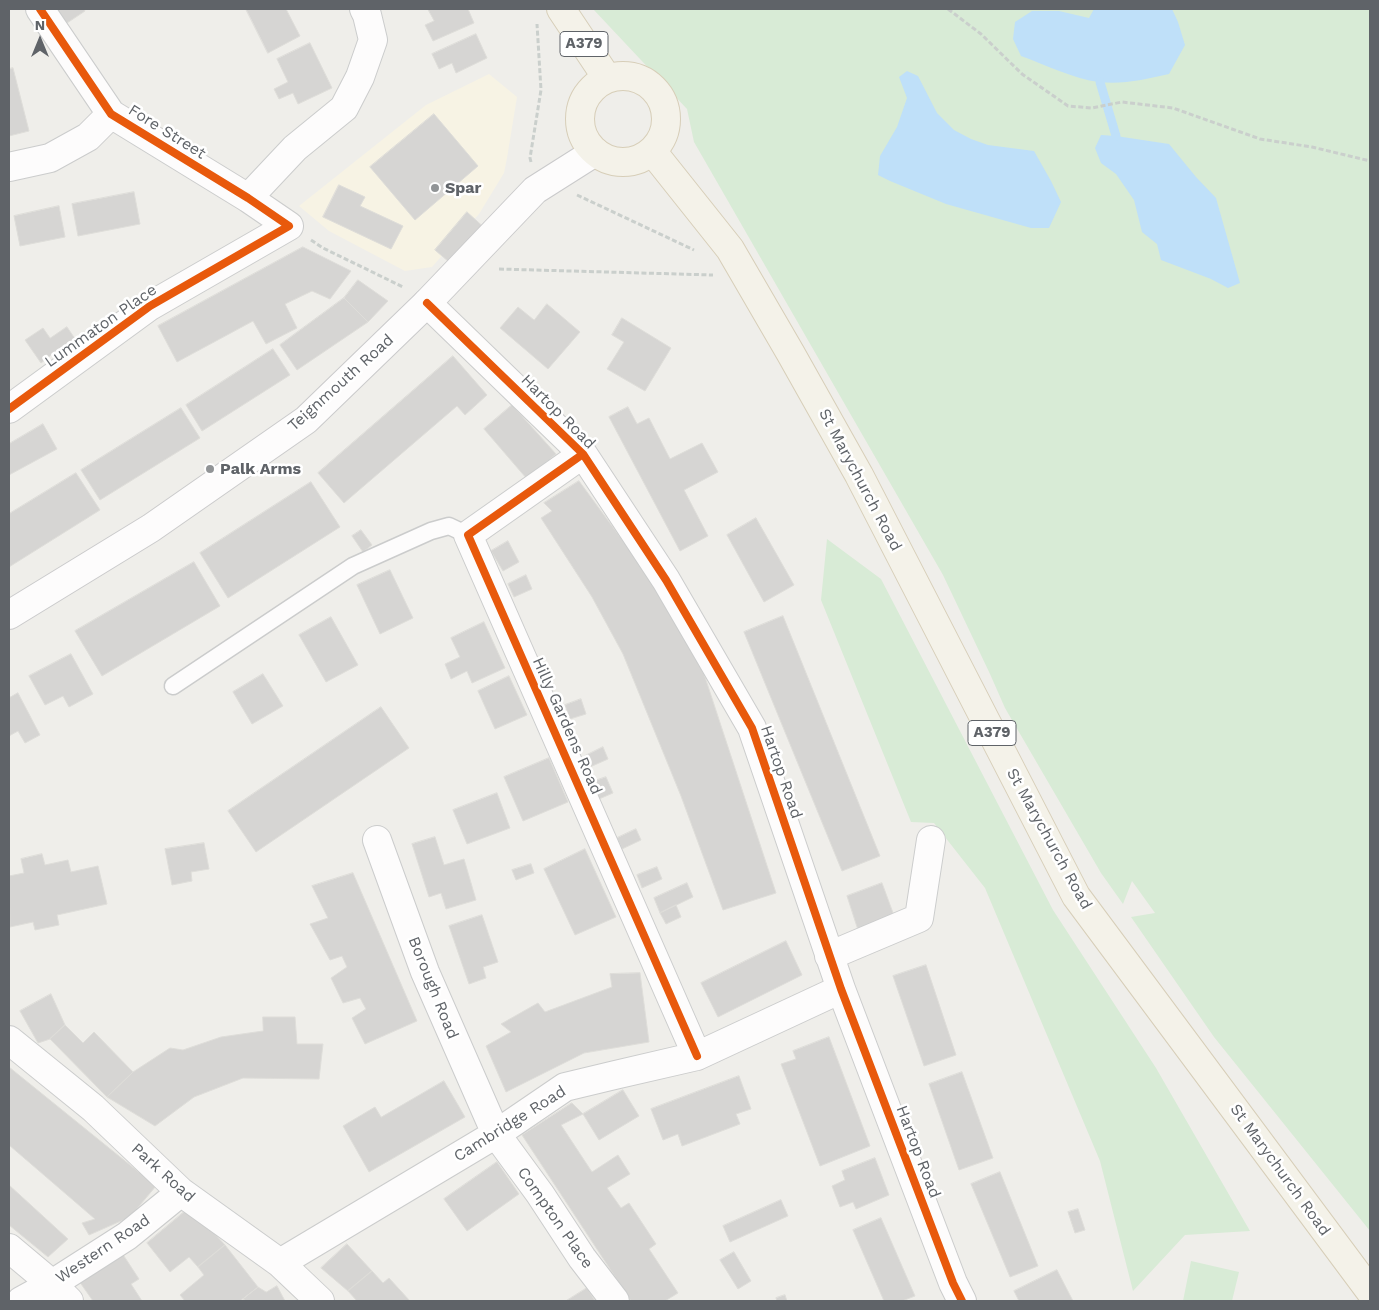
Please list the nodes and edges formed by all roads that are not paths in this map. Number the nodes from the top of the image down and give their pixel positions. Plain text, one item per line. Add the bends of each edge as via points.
1 (40, 9) edge
2 (364, 9) edge
3 (561, 9) edge
4 (608, 78) junction
5 (111, 114) junction
6 (652, 151) junction
7 (596, 152) junction
8 (9, 167) edge
9 (248, 198) junction
10 (289, 226) joint
11 (427, 303) junction
12 (9, 409) edge
13 (583, 454) junction
14 (468, 535) junction
15 (9, 615) edge
16 (173, 686) dead end
17 (376, 840) dead end
18 (931, 840) dead end
19 (829, 956) junction
20 (841, 989) junction
21 (9, 1040) edge
22 (696, 1056) junction
23 (496, 1134) junction
24 (181, 1192) junction
25 (9, 1248) edge
26 (280, 1263) junction
27 (1370, 1291) edge
28 (61, 1292) edge
29 (21, 1301) edge
30 (320, 1301) edge
31 (615, 1301) edge
32 (962, 1301) edge

1 - 5 street, Fore Street
2 - 9 street via 373,40 360,77 344,108 295,148
3 - 4 main road, A379
4 - 6 main road via 637,78 650,85 659,96 665,110 666,125
4 - 7 main road via 587,94 581,105 581,132
5 - 8 street via 88,137 50,158
5 - 9 street, Fore Street
6 - 7 main road via 642,158 618,162
6 - 27 main road, St Marychurch Road / A379 via 730,249 746,276 859,475 1076,896
7 - 11 street, Teignmouth Road via 542,185
9 - 10 street, Fore Street
10 - 12 street, Lummaton Place via 150,306
11 - 13 street, Hartop Road
11 - 15 street, Teignmouth Road via 306,420 151,528
13 - 14 street
13 - 19 street, Hartop Road via 666,580 752,728
14 - 16 lane via 449,526 353,566
14 - 22 street, Hilly Gardens Road
17 - 23 street, Borough Road via 425,972
18 - 19 street via 919,918
19 - 20 street, Hartop Road
20 - 22 street, Cambridge Road
20 - 32 street, Hartop Road
21 - 24 street, Park Road via 93,1108
22 - 23 street, Cambridge Road via 565,1087
23 - 26 street, Cambridge Road
23 - 31 street, Compton Place
24 - 26 street, Park Road
24 - 28 street, Western Road
25 - 28 street
26 - 30 street, Park Road
28 - 29 street, Western Road

